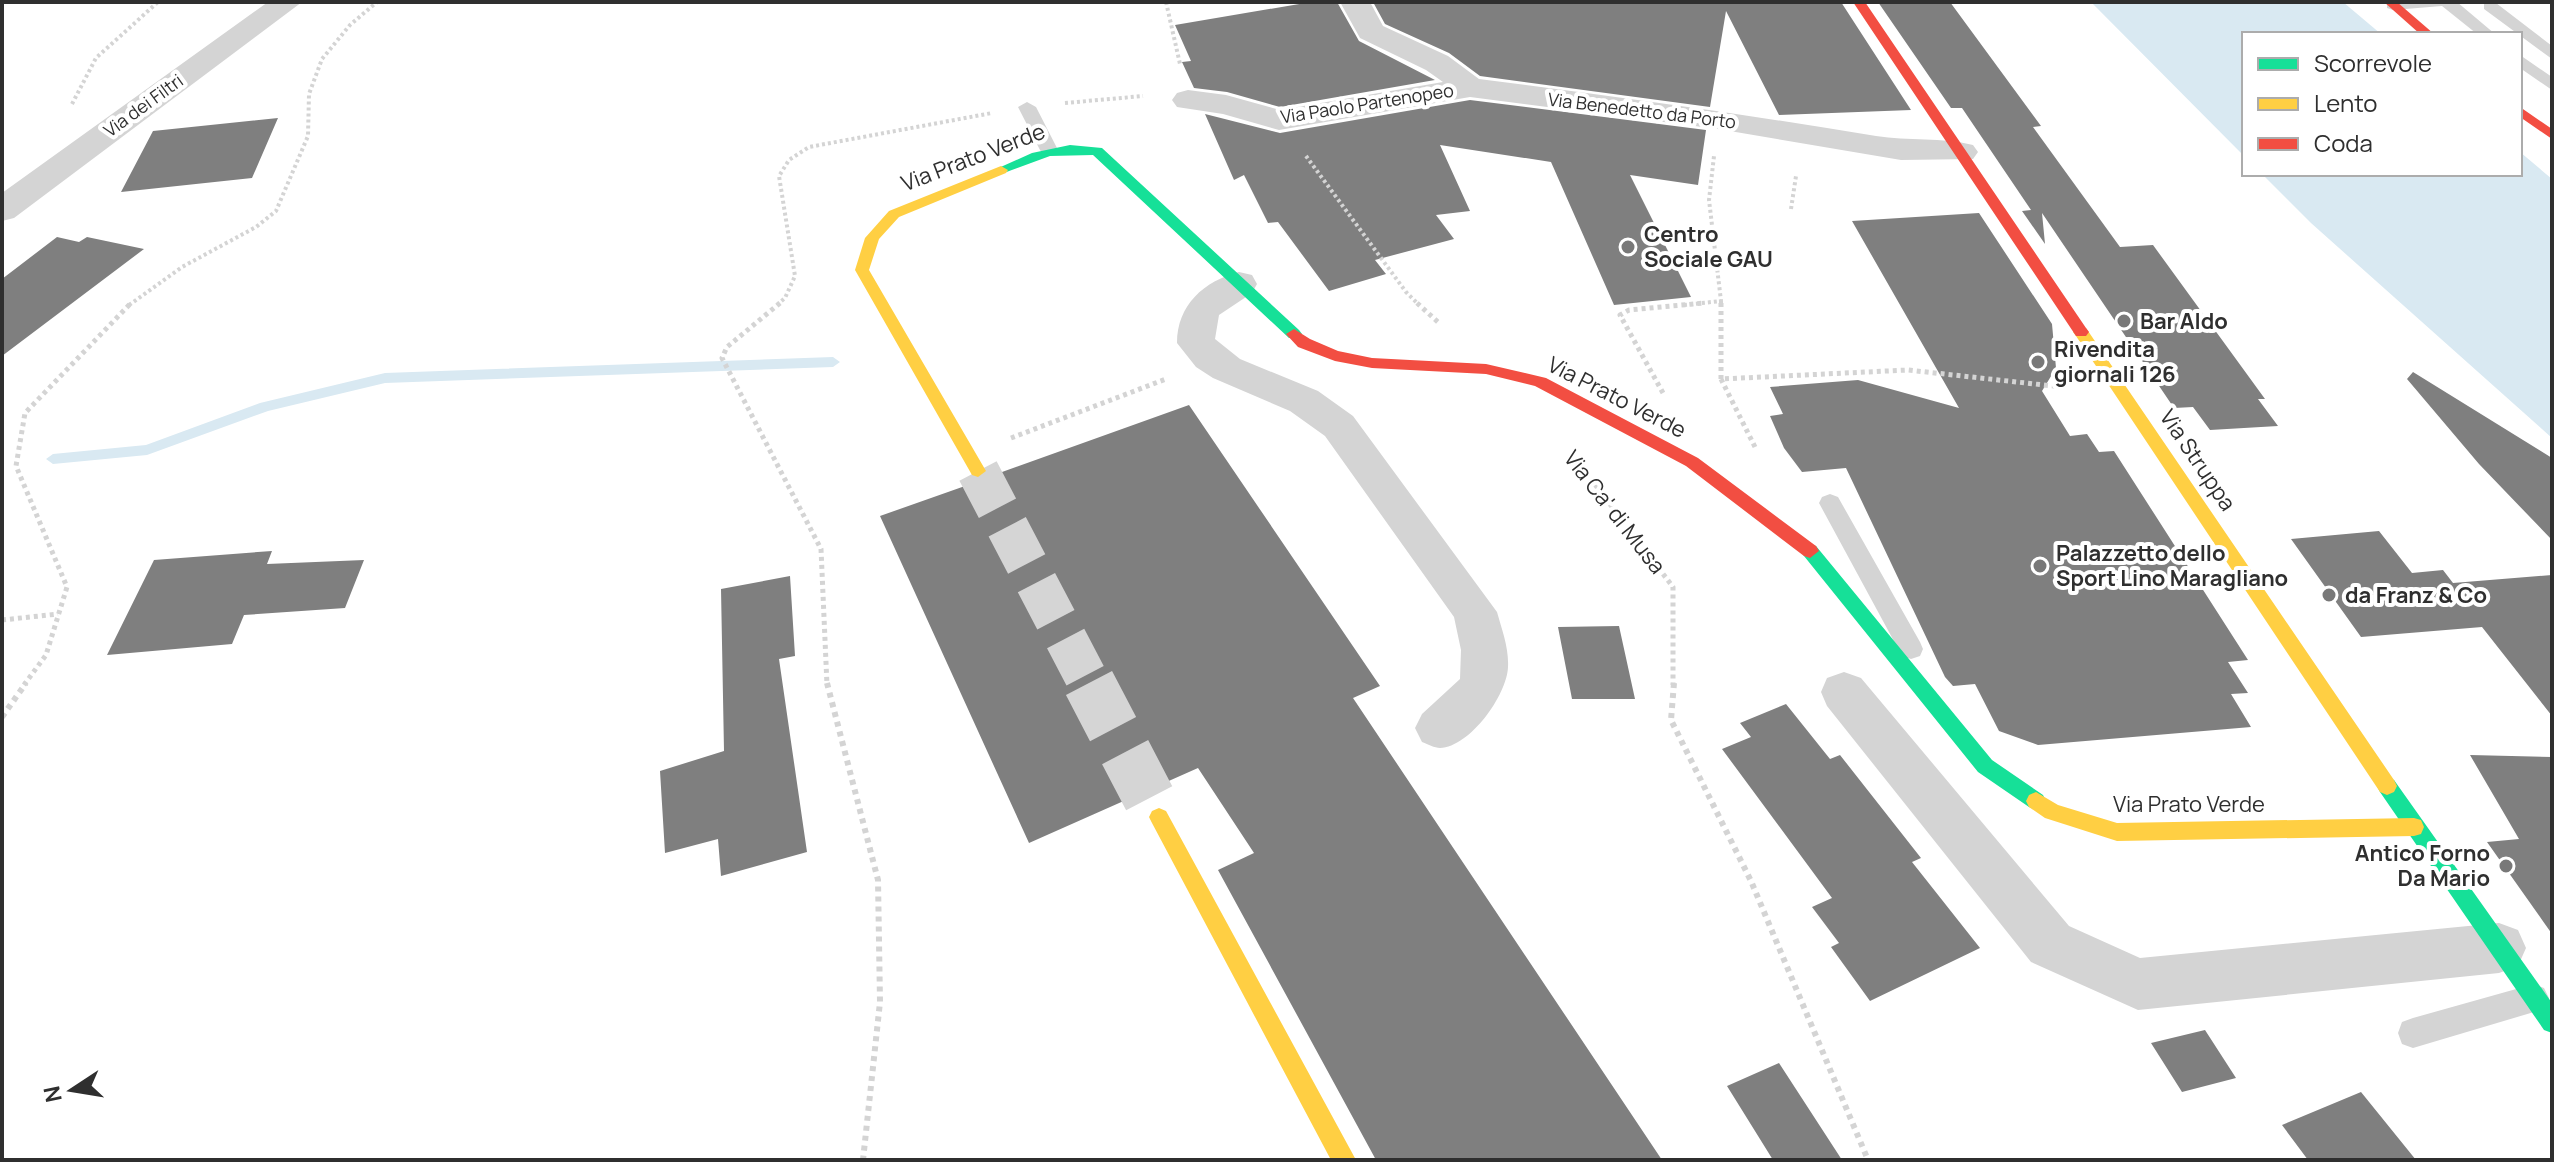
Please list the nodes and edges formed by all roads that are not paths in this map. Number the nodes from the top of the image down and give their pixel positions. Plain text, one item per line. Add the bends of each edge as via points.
1 (287, 2) edge
2 (1355, 2) edge
3 (1859, 2) edge
4 (2437, 2) edge
5 (2447, 2) edge
6 (2391, 3) edge
7 (2490, 6) dead end
8 (2426, 32) edge
9 (2484, 32) edge
10 (2552, 54) edge
11 (2522, 62) edge
12 (2552, 85) edge
13 (1470, 87) junction
14 (1188, 100) road end
15 (1027, 107) road end
16 (2522, 112) edge
17 (2552, 135) edge
18 (1049, 150) junction
19 (1961, 152) junction
20 (2, 210) edge
21 (1239, 284) junction
22 (973, 463) tunnel mouth
23 (1830, 503) dead end
24 (1918, 683) junction
25 (1844, 692) dead end
26 (1439, 728) dead end
27 (1159, 817) tunnel mouth
28 (2414, 827) junction
29 (2499, 948) junction
30 (2534, 998) junction
31 (2552, 1022) edge
32 (2413, 1033) dead end
33 (1344, 1160) edge

1 - 20 street, Via dei Filtri
2 - 13 street, Via Benedetto da Porto via 1371,32 1437,63
3 - 19 street, Via Struppa
4 - 6 lane
5 - 9 lane
6 - 8 street
7 - 10 lane
11 - 12 lane
13 - 14 street, Via Paolo Partenopeo via 1279,120
13 - 19 street, Via Benedetto da Porto via 1718,119 1901,150
15 - 18 lane
16 - 17 street
18 - 21 street, Via Prato Verde via 1097,151
18 - 22 street, Via Prato Verde via 894,214 872,238 862,270
19 - 28 street, Via Struppa
21 - 24 street, Via Prato Verde via 1304,343 1335,356 1486,369 1540,382 1692,462 1818,557
21 - 26 street via 1208,301 1198,316 1196,343 1231,371 1321,408 1475,612 1485,669 1480,693
23 - 24 lane via 1923,671
24 - 28 street, Via Prato Verde via 1985,766 2052,812 2117,832
25 - 29 street via 2050,944 2138,984
27 - 33 street
28 - 29 street, Via Struppa
29 - 30 street, Via Struppa
30 - 31 street, Via Struppa
30 - 32 lane

